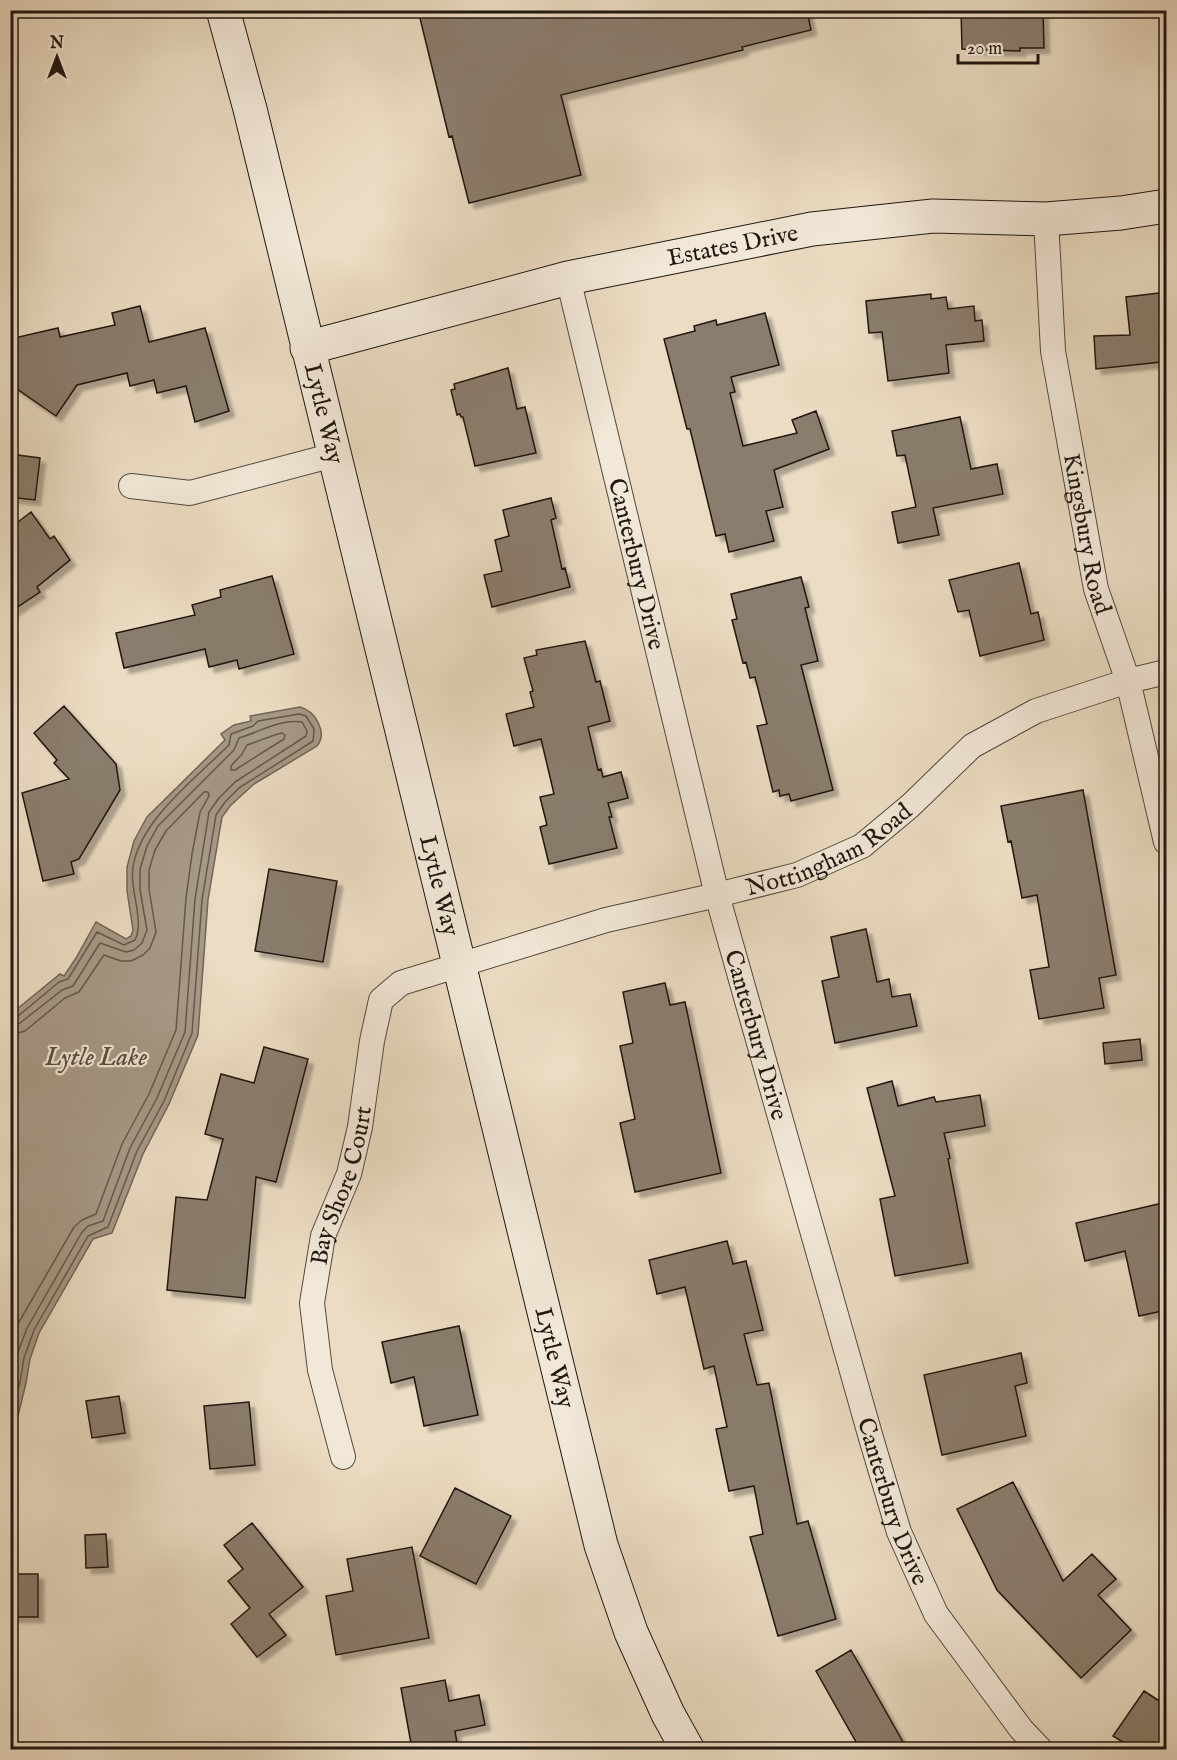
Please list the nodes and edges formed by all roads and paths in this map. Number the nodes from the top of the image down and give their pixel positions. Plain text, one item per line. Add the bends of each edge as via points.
1 (223, 10) edge
2 (1167, 206) edge
3 (1046, 219) junction
4 (568, 278) junction
5 (307, 348) junction
6 (334, 455) junction
7 (131, 486) dead end
8 (1167, 672) edge
9 (1128, 681) junction
10 (1167, 843) edge
11 (717, 896) junction
12 (460, 964) junction
13 (343, 1457) dead end
14 (688, 1749) edge
15 (1041, 1749) edge

1 - 5 street, Lytle Way
2 - 3 street, Estates Drive
3 - 4 street, Estates Drive via 933,216 821,228
3 - 9 street, Kingsbury Road via 1053,351 1068,441 1096,590
4 - 5 street, Estates Drive
4 - 11 street, Canterbury Drive
5 - 6 street, Lytle Way
6 - 7 street via 190,494
6 - 12 street, Lytle Way
8 - 9 street, Nottingham Road
9 - 10 street, Kingsbury Road
9 - 11 street, Nottingham Road via 1036,711 972,746 862,846 797,875
11 - 12 street, Nottingham Road via 606,920
11 - 15 street, Canterbury Drive via 899,1532 936,1614 1021,1729
12 - 13 street, Bay Shore Court via 401,983 381,1000 349,1174 323,1236 312,1303 320,1370
12 - 14 street, Lytle Way via 601,1545 631,1632

